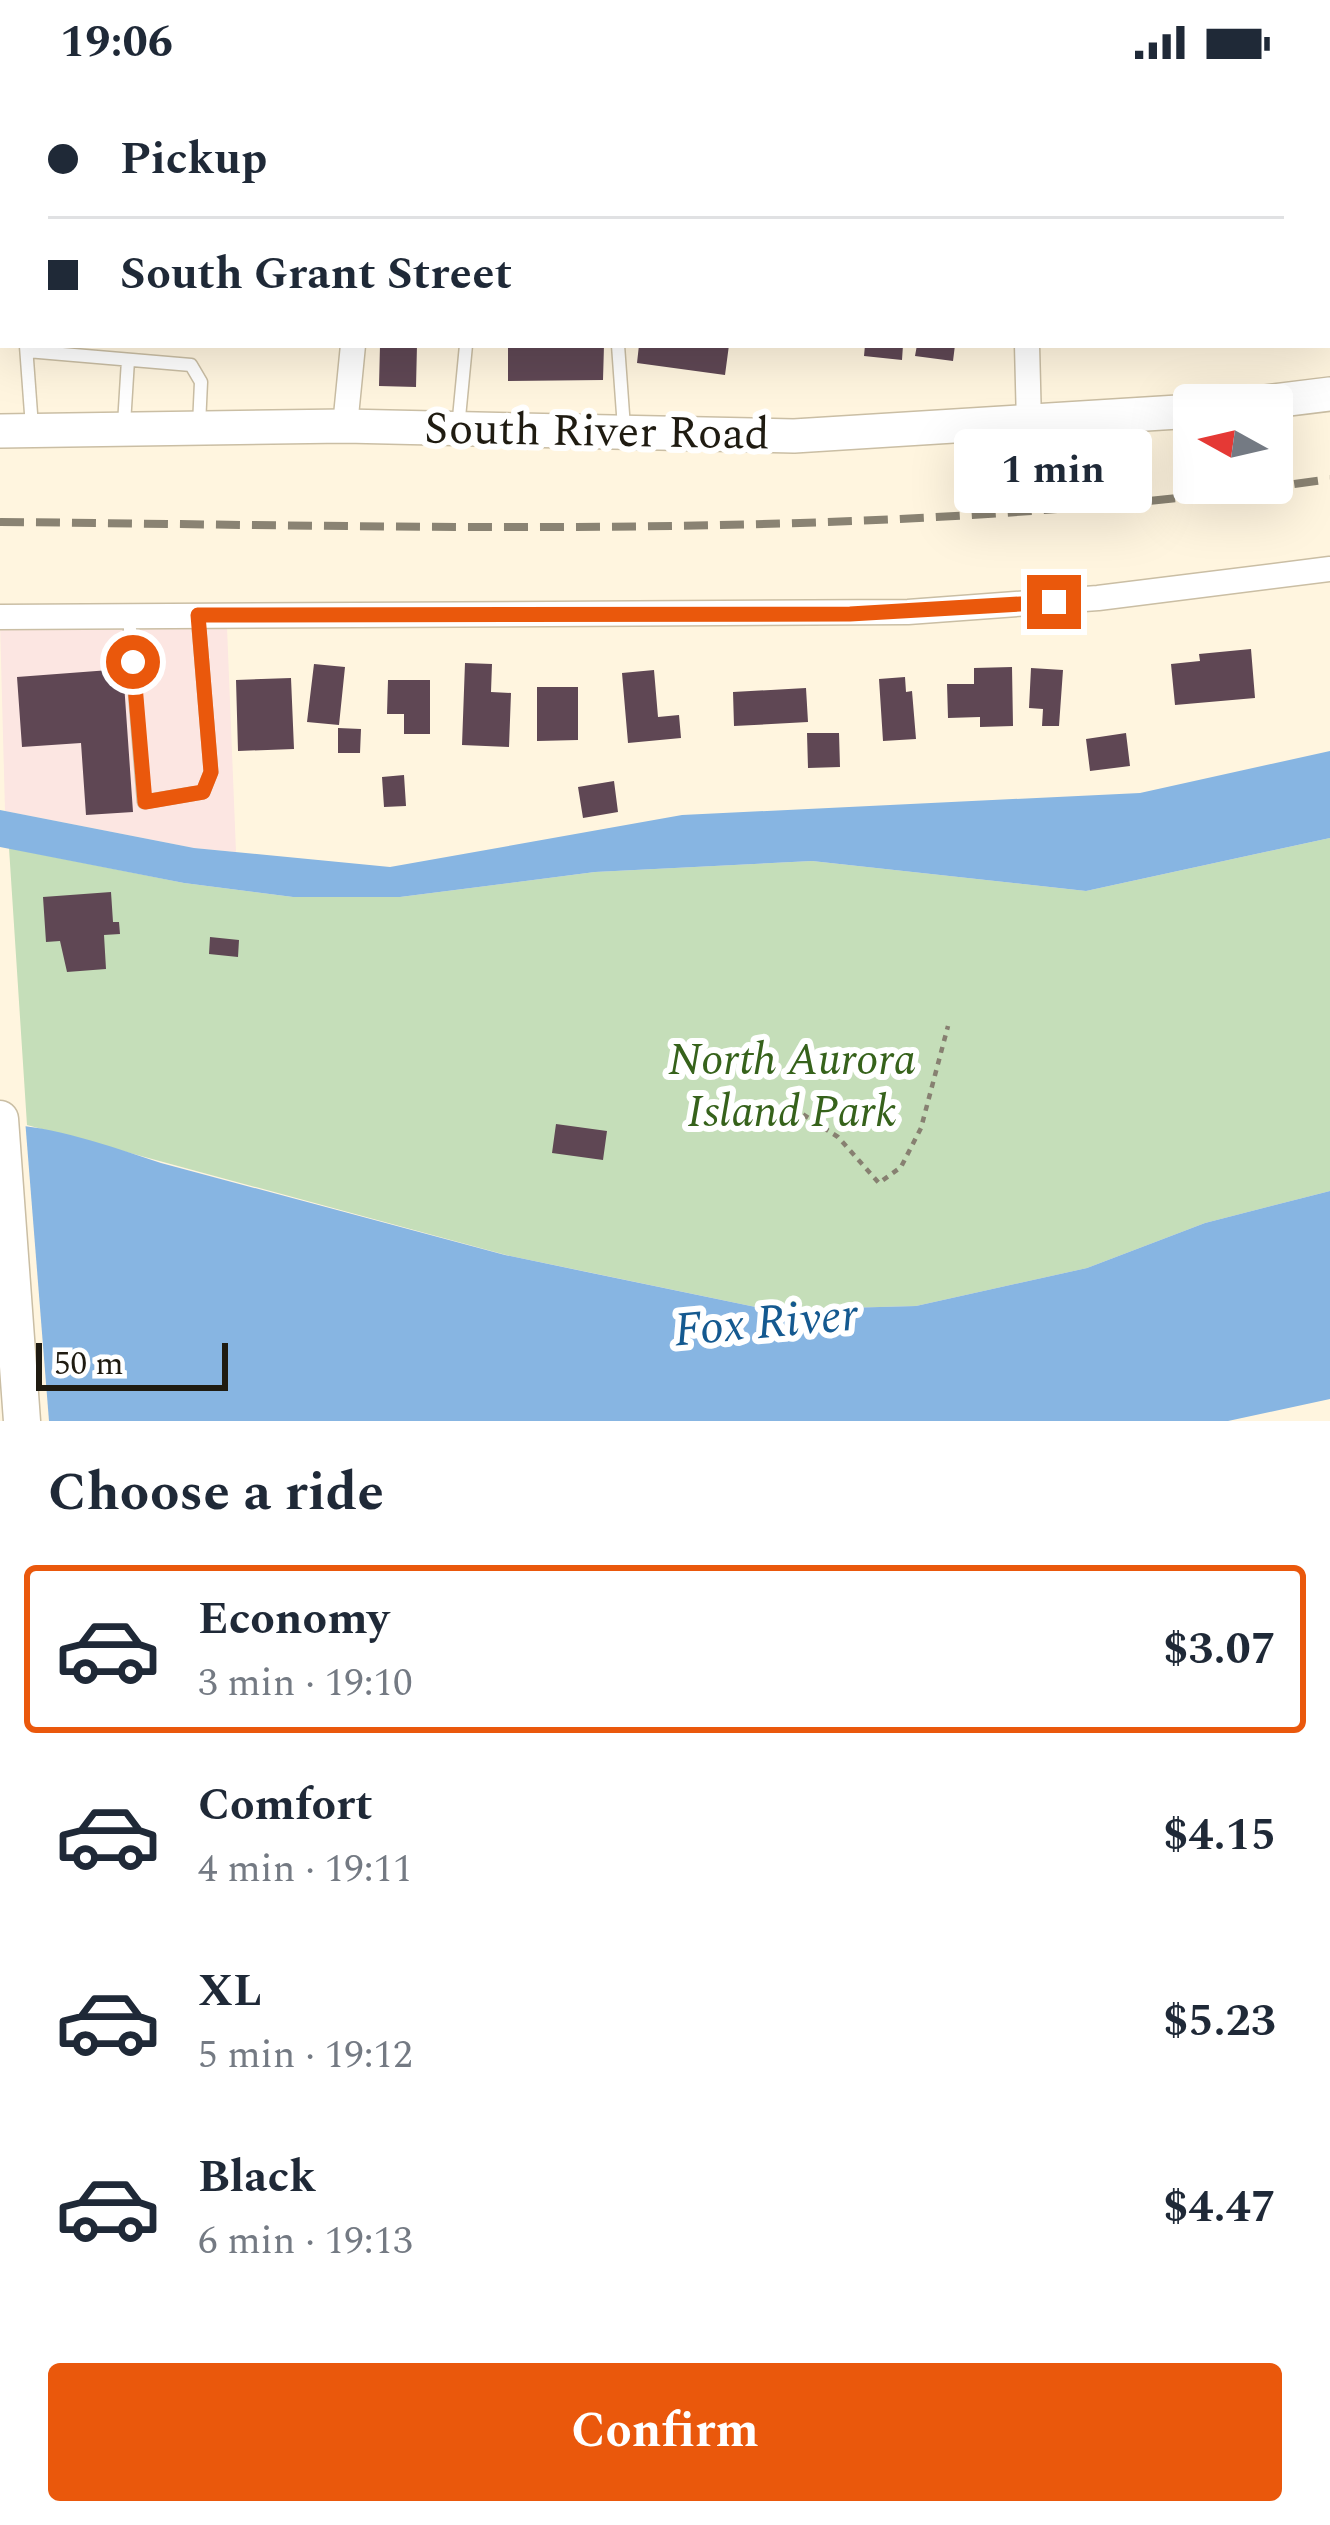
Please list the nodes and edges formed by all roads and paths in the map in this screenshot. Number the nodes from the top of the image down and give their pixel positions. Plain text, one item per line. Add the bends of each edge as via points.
1 (26, 348) edge
2 (353, 348) edge
3 (466, 348) edge
4 (618, 348) edge
5 (1028, 348) edge
6 (128, 360) junction
7 (1330, 394) edge
8 (1293, 399) edge
9 (1173, 413) edge
10 (1029, 424) junction
11 (345, 426) junction
12 (199, 428) junction
13 (124, 429) junction
14 (458, 429) junction
15 (16, 430) edge
16 (624, 432) junction
17 (1330, 568) edge
18 (129, 615) junction
19 (198, 615) junction
20 (0, 617) edge
21 (948, 1026) dead end
22 (793, 1108) dead end
23 (0, 1119) edge
24 (22, 1421) edge

1 - 6 lane
1 - 15 lane
2 - 11 street
3 - 14 lane
4 - 16 lane
5 - 10 street
6 - 12 lane via 191,365 201,382
6 - 13 lane
7 - 8 main road
9 - 10 main road, South River Road
10 - 16 main road, South River Road via 794,436
11 - 12 main road, South River Road
11 - 14 main road, South River Road
12 - 13 main road, South River Road
13 - 15 main road, South River Road
14 - 16 main road, South River Road
17 - 19 street via 908,612
18 - 19 street
18 - 19 lane via 145,802 203,792 211,772
18 - 20 street
21 - 22 path via 921,1129 901,1167 879,1183 838,1137
23 - 24 main road

